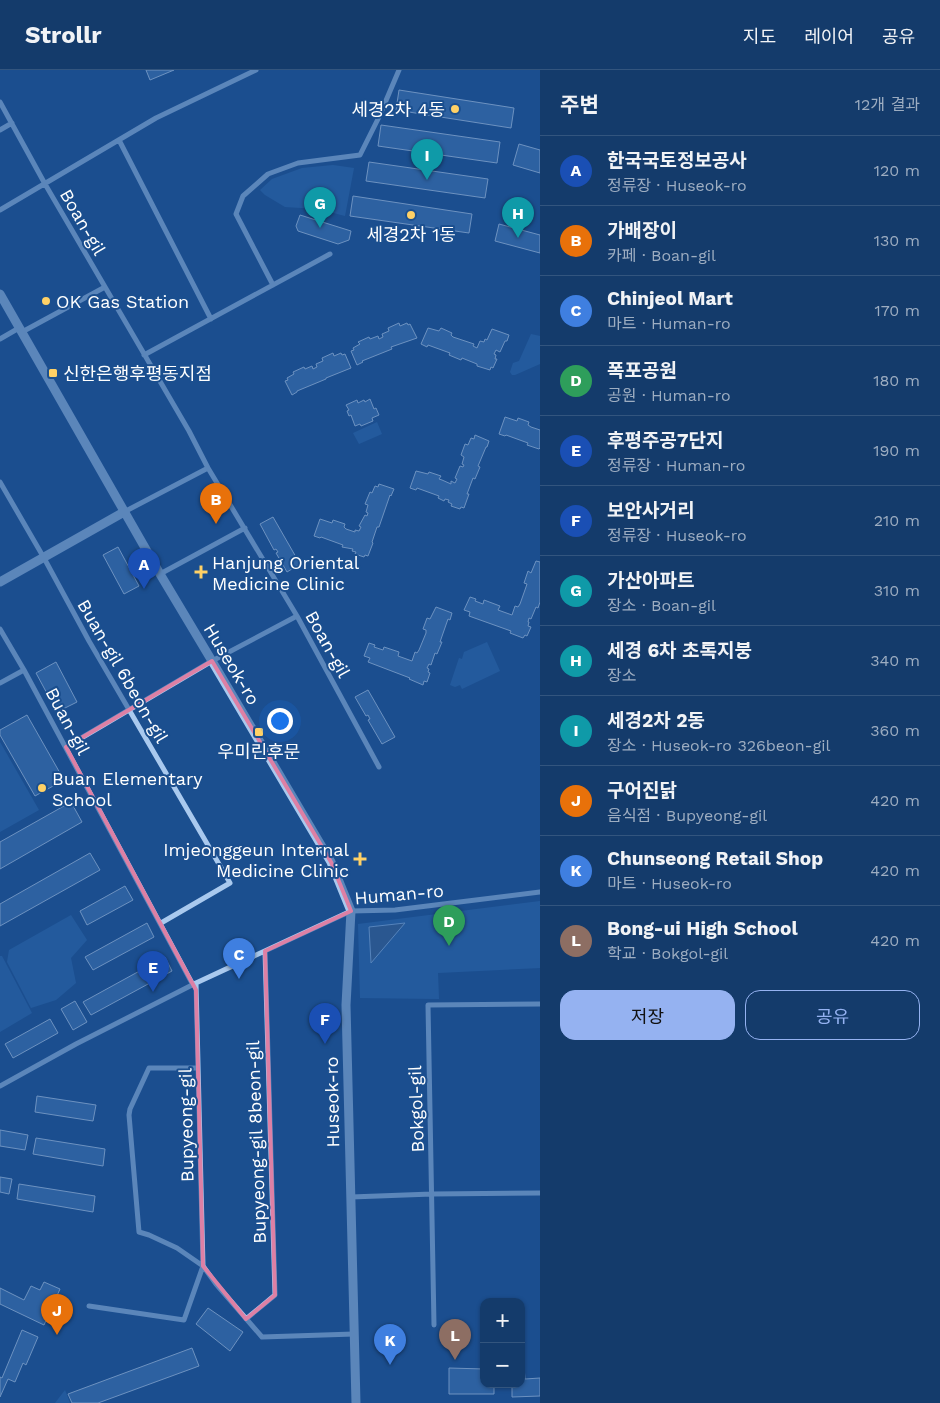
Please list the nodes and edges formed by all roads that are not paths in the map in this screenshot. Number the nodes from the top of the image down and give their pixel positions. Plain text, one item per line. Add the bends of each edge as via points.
1 (256, 70) edge
2 (400, 70) edge
3 (0, 102) edge
4 (12, 123) junction
5 (0, 130) edge
6 (119, 140) junction
7 (45, 184) junction
8 (0, 210) edge
9 (330, 254) dead end
10 (273, 285) junction
11 (105, 287) junction
12 (0, 294) edge
13 (211, 319) junction
14 (21, 330) junction
15 (0, 339) edge
16 (144, 355) junction
17 (208, 468) junction
18 (0, 482) edge
19 (124, 512) junction
20 (245, 528) junction
21 (44, 558) junction
22 (160, 574) junction
23 (0, 582) edge
24 (297, 616) junction
25 (0, 630) edge
26 (212, 661) junction
27 (24, 670) junction
28 (0, 683) edge
29 (130, 710) junction
30 (66, 747) junction
31 (379, 767) dead end
32 (540, 892) edge
33 (351, 911) junction
34 (161, 923) junction
35 (265, 951) junction
36 (195, 984) junction
37 (540, 1004) edge
38 (198, 1068) junction
39 (0, 1086) edge
40 (540, 1193) edge
41 (432, 1194) junction
42 (350, 1197) junction
43 (203, 1266) junction
44 (89, 1306) dead end
45 (246, 1319) junction
46 (434, 1325) dead end
47 (354, 1334) junction
48 (356, 1403) edge

1 - 6 street via 182,105
2 - 10 street via 360,155 298,163 268,174 243,196 236,214
3 - 4 street, Boan-gil
4 - 5 street
4 - 7 street, Boan-gil
6 - 7 street
6 - 13 street
7 - 8 street
7 - 11 street, Boan-gil
9 - 10 street
10 - 13 street
11 - 14 street
11 - 16 street, Boan-gil
12 - 14 street, Huseok-ro
13 - 16 street
14 - 15 street
14 - 19 street, Huseok-ro
16 - 17 street, Boan-gil
17 - 19 street
17 - 20 street, Boan-gil
18 - 21 street, Buan-gil 6beon-gil
19 - 21 street
19 - 22 street, Huseok-ro
20 - 22 street
20 - 24 street, Boan-gil
21 - 23 street
21 - 29 street, Buan-gil 6beon-gil
22 - 26 street, Huseok-ro
24 - 26 street
24 - 31 street, Boan-gil
25 - 27 street, Buan-gil
26 - 29 street
26 - 33 street, Huseok-ro via 331,862
27 - 28 street
27 - 30 street, Buan-gil
29 - 30 street
29 - 34 street, Buan-gil 6beon-gil via 230,883
30 - 34 street, Buan-gil
32 - 33 street, Human-ro via 395,910
33 - 35 street, Human-ro
33 - 42 street, Huseok-ro via 346,1004
34 - 36 street, Buan-gil
35 - 36 street, Human-ro
35 - 45 street, Bupyeong-gil 8beon-gil via 275,1295
36 - 38 street, Bupyeong-gil
36 - 39 street, Human-ro
37 - 41 street, Bokgol-gil via 428,1005
38 - 43 street, Bupyeong-gil
38 - 43 street via 149,1068 129,1115 139,1232 176,1248
40 - 41 street
41 - 42 street
41 - 46 street, Bokgol-gil
42 - 47 street, Huseok-ro
43 - 44 street, Bupyeong-gil via 184,1320
43 - 45 street
45 - 47 street via 262,1337
47 - 48 street, Huseok-ro

